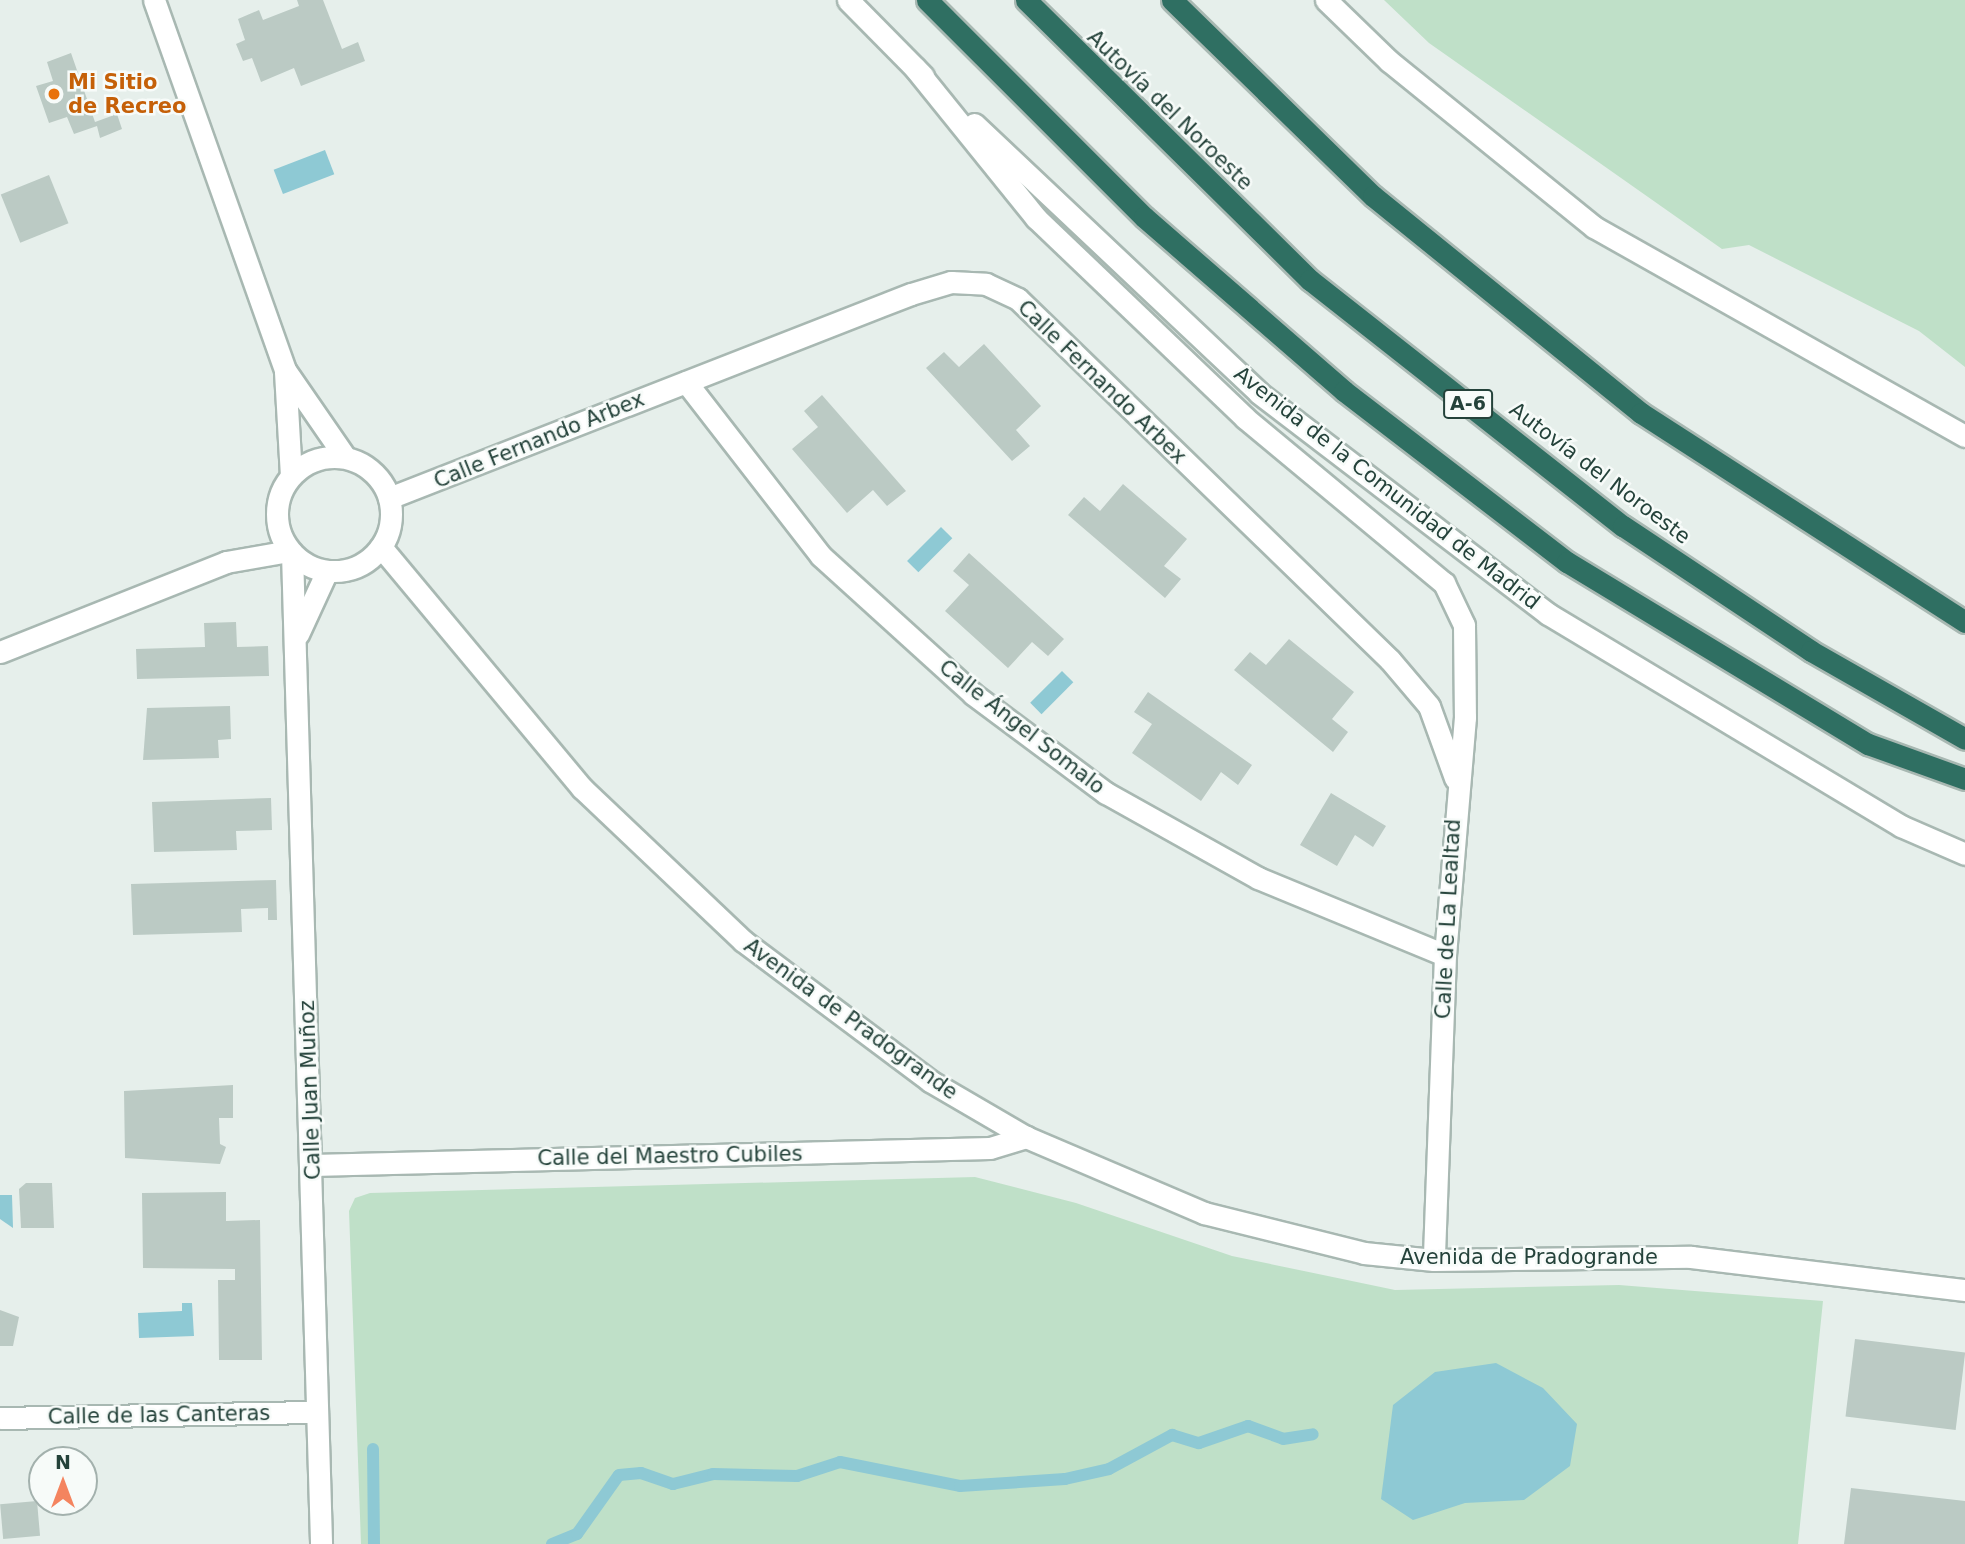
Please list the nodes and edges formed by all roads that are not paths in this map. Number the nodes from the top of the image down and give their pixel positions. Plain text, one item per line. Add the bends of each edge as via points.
1 (154, 0) edge
2 (848, 0) edge
3 (927, 0) edge
4 (1026, 0) edge
5 (1172, 0) edge
6 (1326, 0) edge
7 (915, 68) junction
8 (285, 370) junction
9 (686, 382) junction
10 (1965, 436) edge
11 (345, 457) junction
12 (291, 475) junction
13 (389, 498) junction
14 (381, 547) junction
15 (291, 552) junction
16 (327, 571) junction
17 (1965, 622) edge
18 (297, 636) junction
19 (0, 652) edge
20 (1965, 739) edge
21 (1456, 779) junction
22 (1965, 779) edge
23 (1965, 854) edge
24 (1445, 955) junction
25 (1026, 1137) junction
26 (312, 1165) junction
27 (1434, 1260) junction
28 (1965, 1290) edge
29 (317, 1412) junction
30 (0, 1418) edge
31 (321, 1544) edge

1 - 8 street
2 - 7 street, Avenida de la Comunidad de Madrid
3 - 22 highway via 1144,217 1344,391 1567,562 1868,744
4 - 20 highway, Autovía del Noroeste / A-6 via 1321,288 1623,526 1811,651
5 - 17 highway via 1373,196 1641,412
6 - 10 street via 1389,61 1594,227
7 - 21 street, Calle de La Lealtad via 1035,218 1245,418 1444,583 1464,625 1465,717
7 - 23 street, Avenida de la Comunidad de Madrid via 1259,393 1548,614 1901,826
8 - 11 street
8 - 12 street
9 - 13 street, Calle Fernando Arbex
9 - 21 street, Calle Fernando Arbex via 951,282 986,284 1018,299 1390,660 1429,706
9 - 24 street, Calle Ángel Somalo via 821,556 973,694 1106,793 1246,872
11 - 12 street via 316,459
11 - 13 street via 373,472
12 - 15 street via 276,504
13 - 14 street via 390,524
14 - 16 street via 366,561
14 - 25 street, Avenida de Pradogrande via 582,788 743,941 930,1081
15 - 16 street
15 - 18 street, Calle Juan Muñoz
15 - 19 street via 226,562
16 - 18 street, Calle Juan Muñoz
18 - 26 street, Calle Juan Muñoz
21 - 24 street, Calle de La Lealtad
24 - 27 street, Calle de La Lealtad
25 - 26 street, Calle del Maestro Cubiles via 989,1148
25 - 27 street, Avenida de Pradogrande via 1204,1213 1364,1253
26 - 29 street, Calle Juan Muñoz
27 - 28 street, Avenida de Pradogrande via 1691,1258
29 - 30 street, Calle de las Canteras
29 - 31 street, Calle Juan Muñoz

